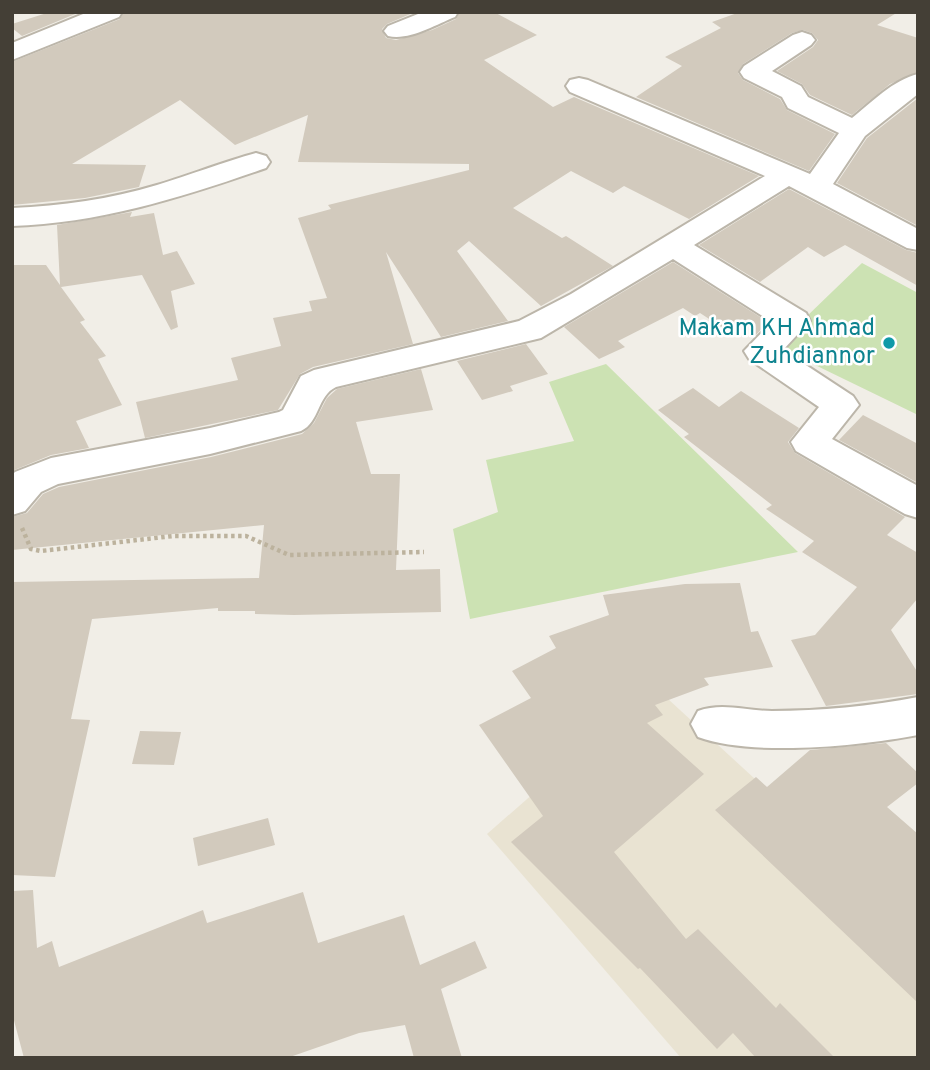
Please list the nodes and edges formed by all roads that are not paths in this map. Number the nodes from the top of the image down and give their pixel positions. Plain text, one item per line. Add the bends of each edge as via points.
1 (110, 12) edge
2 (446, 12) edge
3 (397, 31) dead end
4 (802, 40) dead end
5 (12, 52) edge
6 (918, 82) edge
7 (579, 86) dead end
8 (855, 130) junction
9 (256, 162) dead end
10 (802, 181) junction
11 (12, 217) edge
12 (918, 241) edge
13 (672, 245) junction
14 (12, 501) edge
15 (918, 504) edge
16 (918, 716) edge
17 (713, 723) dead end

1 - 5 street
2 - 3 street
4 - 8 street via 753,72 792,92 798,102
6 - 8 street
7 - 10 street
8 - 10 street
9 - 11 street via 92,210
10 - 12 street
10 - 13 street
13 - 14 street via 529,330 326,378 313,383 297,418 288,422 51,472 28,482
13 - 15 street via 794,321 761,351 841,405 809,442
16 - 17 street via 771,730

